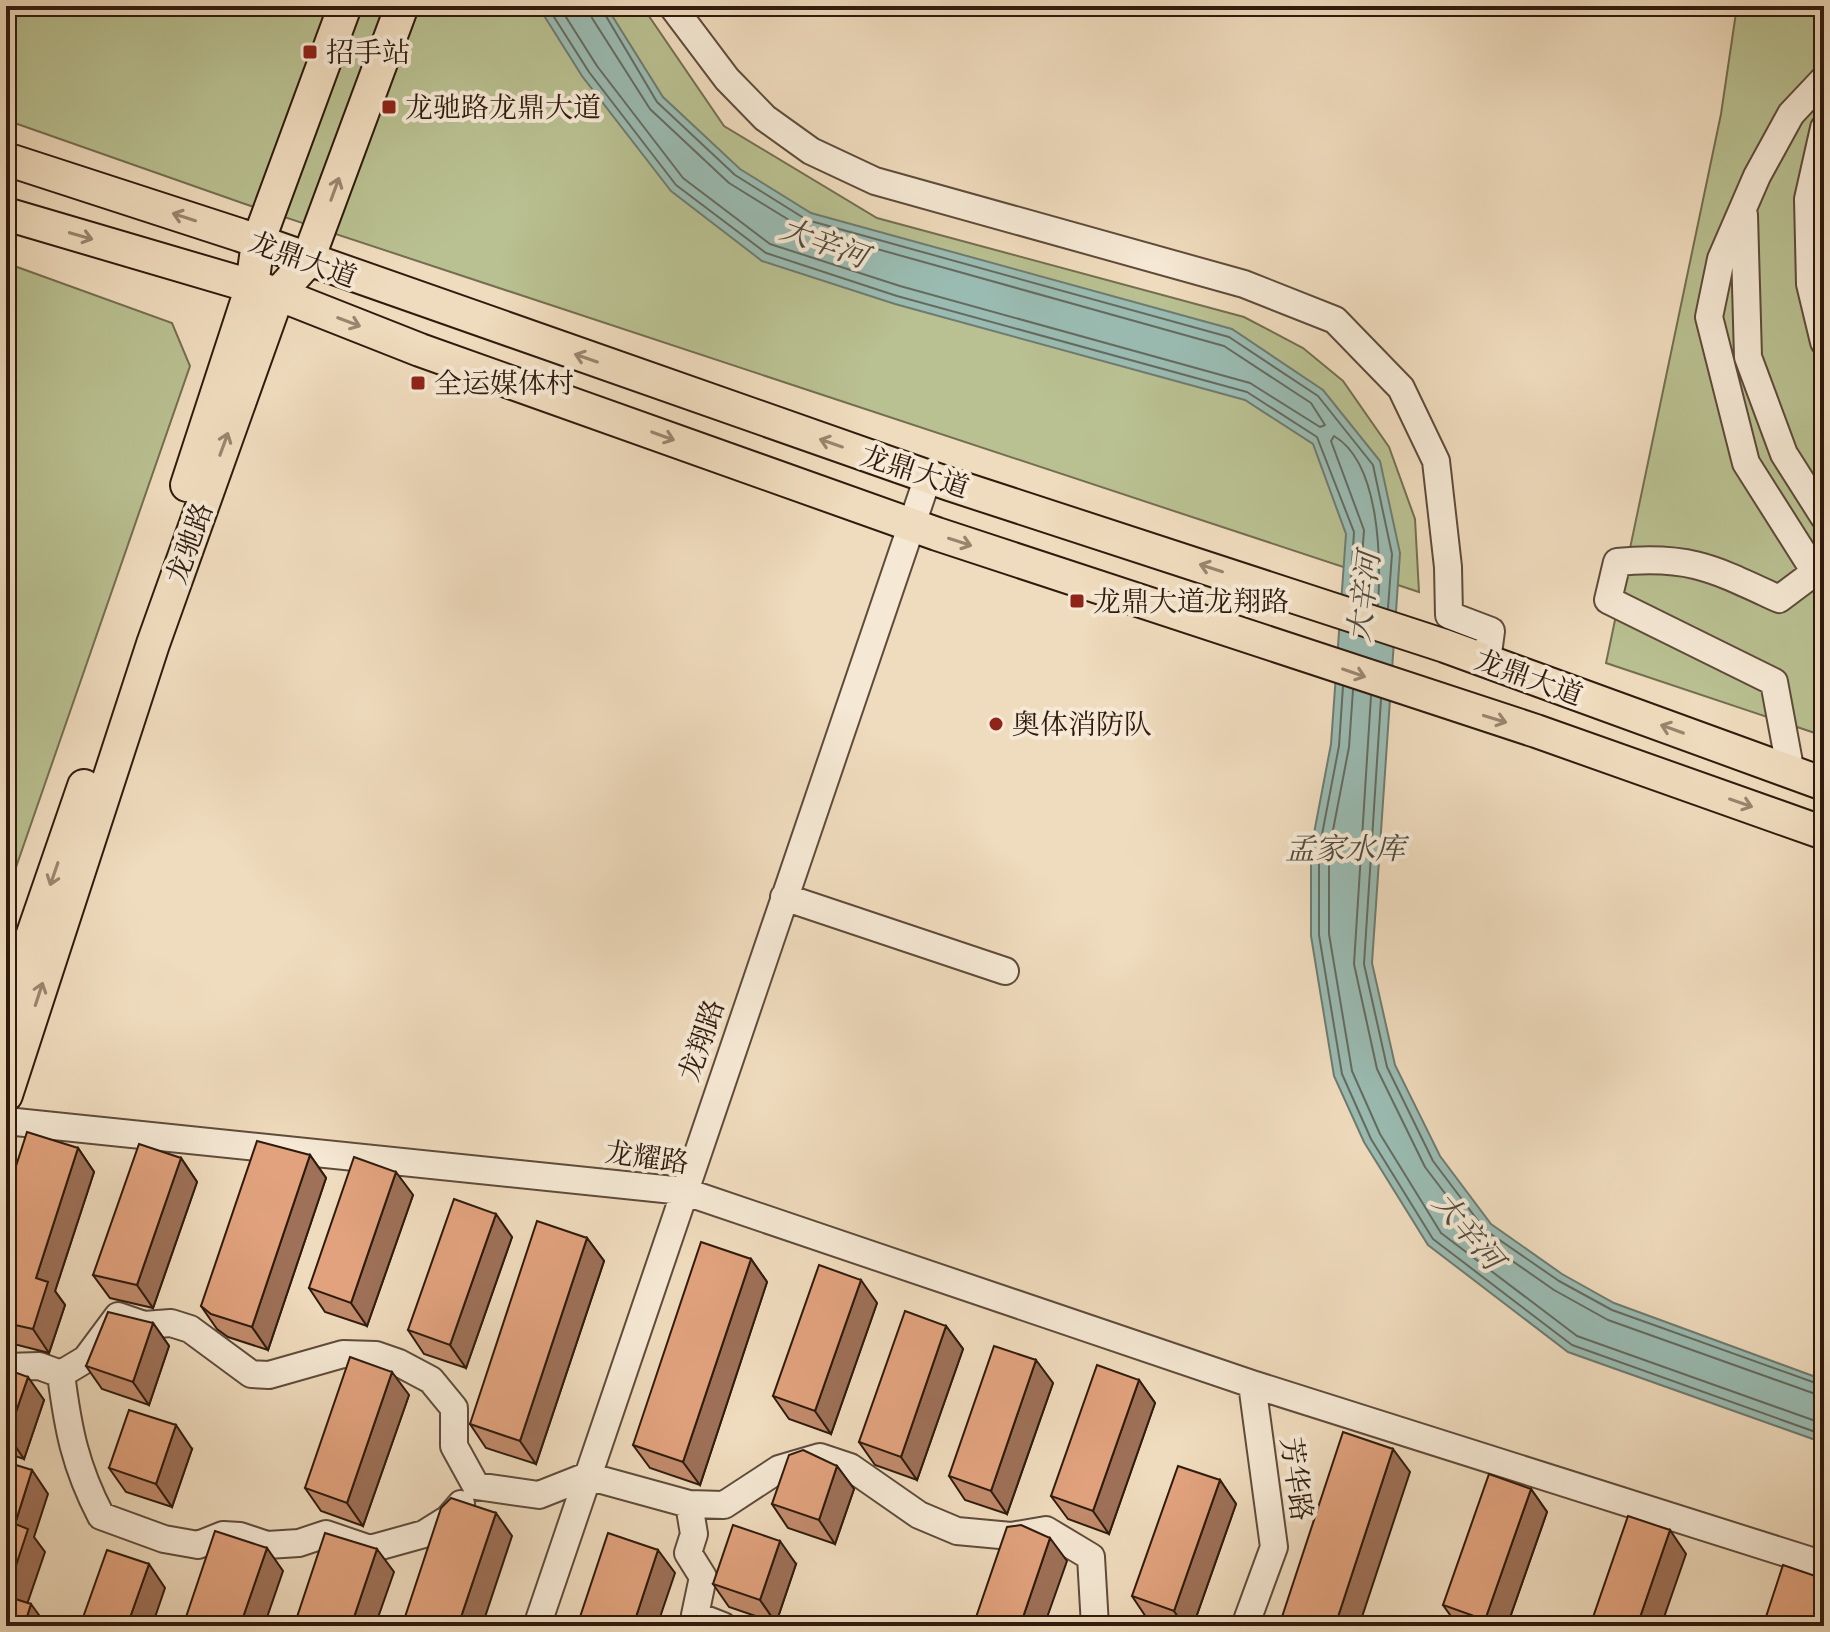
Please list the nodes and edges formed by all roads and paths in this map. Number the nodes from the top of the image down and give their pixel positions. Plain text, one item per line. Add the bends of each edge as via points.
1 (345, 6) edge
2 (402, 6) edge
3 (672, 6) edge
4 (1824, 79) edge
5 (1824, 128) edge
6 (6, 159) edge
7 (1743, 208) junction
8 (6, 214) edge
9 (258, 242) junction
10 (307, 262) junction
11 (265, 290) junction
12 (1824, 342) edge
13 (928, 477) junction
14 (1824, 517) edge
15 (913, 526) junction
16 (1487, 661) junction
17 (1791, 773) junction
18 (1824, 784) edge
19 (1824, 833) edge
20 (784, 897) junction
21 (1005, 971) dead end
22 (6, 1012) edge
23 (6, 1095) edge
24 (6, 1121) edge
25 (683, 1191) junction
26 (6, 1367) edge
27 (61, 1374) junction
28 (1252, 1384) junction
29 (587, 1476) junction
30 (476, 1486) junction
31 (689, 1504) junction
32 (1824, 1565) edge
33 (537, 1626) edge
34 (723, 1626) edge
35 (1095, 1626) edge
36 (1245, 1626) edge

1 - 9 main road, 龙驰路
10 -> 2 main road, 龙驰路
3 - 16 street via 727,79 765,118 811,151 875,181 1244,284 1335,320 1401,388 1436,461 1449,615 1491,631
4 - 7 street via 1791,114
5 - 12 street via 1808,199 1810,284
9 -> 6 main road, 龙鼎大道
7 - 14 street via 1748,357 1784,454
7 - 17 street via 1721,259 1709,317 1746,463 1815,572 1779,599 1712,568 1664,557 1617,562 1608,600 1774,682
8 -> 11 main road, 龙鼎大道
9 - 10 main road, 龙鼎大道
9 - 11 main road, 龙驰路
10 - 11 main road, 龙驰路
13 -> 10 main road, 龙鼎大道
11 -> 15 main road, 龙鼎大道
11 -> 22 main road, 龙驰路 via 170,539
23 -> 11 main road, 龙驰路
13 - 15 street, 龙翔路
16 -> 13 main road, 龙鼎大道
15 -> 19 main road, 龙鼎大道 via 1536,731
15 - 20 street, 龙翔路
17 -> 16 main road, 龙鼎大道
17 - 18 main road, 龙鼎大道
20 - 21 street
20 - 25 street, 龙翔路
24 - 25 street, 龙耀路
25 - 28 street, 龙耀路
25 - 29 street, 龙翔路
26 - 27 street via 39,1366
27 - 30 street via 86,1359 118,1316 144,1325 171,1323 190,1329 251,1374 269,1375 343,1354 376,1355 431,1380 454,1408 454,1446
27 - 30 street via 70,1443 101,1516 164,1539 198,1545 223,1535 267,1545 326,1534 370,1549 424,1534 448,1519
28 - 32 street, 龙耀路
28 - 36 street, 芳华路 via 1274,1547
29 - 30 street via 539,1495
29 - 31 street
29 - 33 street, 龙翔路
31 - 34 street via 694,1534 688,1553 703,1577 695,1615
31 - 35 street via 724,1505 779,1469 820,1457 850,1467 919,1515 957,1531 1011,1536 1046,1530 1091,1557

